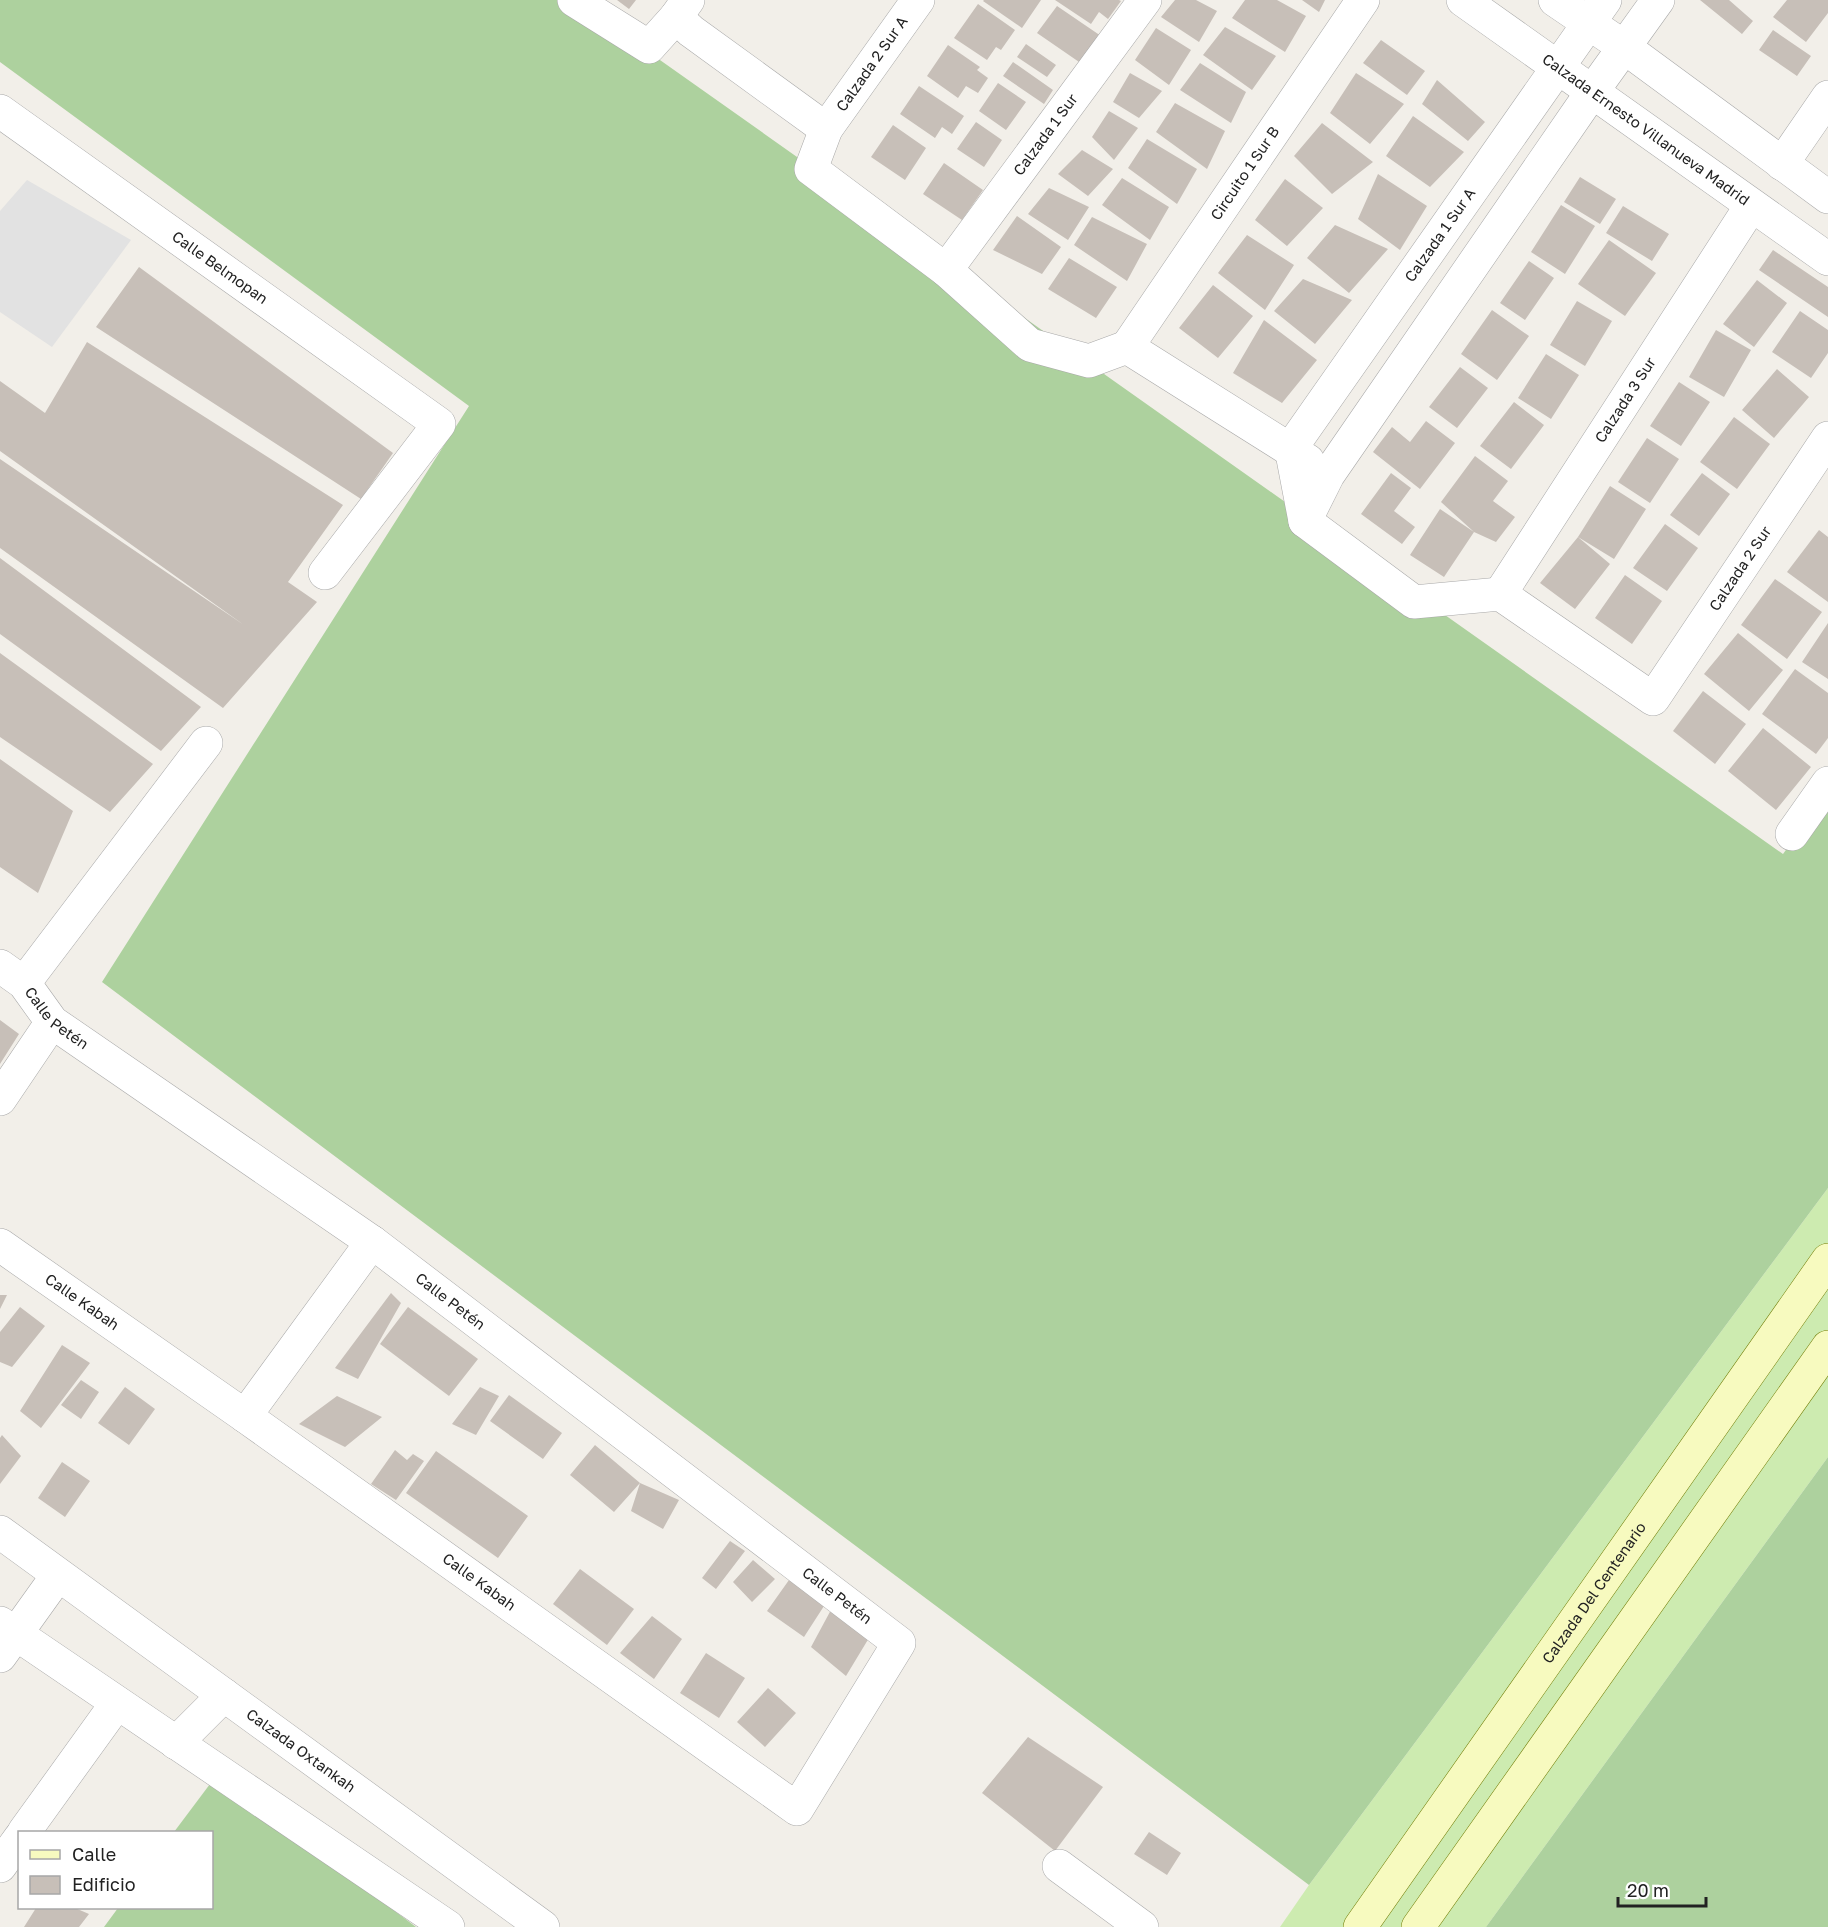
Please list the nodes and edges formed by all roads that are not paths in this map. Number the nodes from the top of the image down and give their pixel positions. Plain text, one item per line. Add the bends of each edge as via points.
1 (574, 0) edge
2 (918, 0) edge
3 (1145, 0) edge
4 (1363, 0) edge
5 (1463, 0) edge
6 (1555, 0) edge
7 (1658, 0) edge
8 (682, 9) edge
9 (1597, 11) edge
10 (1624, 47) junction
11 (1558, 68) junction
12 (1592, 92) junction
13 (1828, 97) edge
14 (0, 111) edge
15 (826, 129) junction
16 (1782, 164) junction
17 (1828, 197) edge
18 (1751, 206) junction
19 (1828, 259) edge
20 (946, 270) junction
21 (1127, 347) junction
22 (1828, 438) edge
23 (1291, 448) junction
24 (1328, 475) junction
25 (1305, 521) junction
26 (325, 573) dead end
27 (1500, 594) junction
28 (206, 743) dead end
29 (1828, 783) edge
30 (1792, 834) dead end
31 (12, 975) edge
32 (52, 1022) junction
33 (0, 1099) edge
34 (372, 1242) junction
35 (0, 1245) edge
36 (1828, 1260) edge
37 (1828, 1347) edge
38 (245, 1416) junction
39 (0, 1532) edge
40 (58, 1575) junction
41 (5, 1638) edge
42 (899, 1643) joint
43 (224, 1695) junction
44 (117, 1703) junction
45 (1512, 1710) junction
46 (1550, 1740) junction
47 (176, 1743) junction
48 (25, 1831) edge
49 (18, 1841) edge
50 (0, 1866) edge
51 (1059, 1866) dead end
52 (448, 1927) edge
53 (543, 1927) edge
54 (1142, 1927) edge
55 (1360, 1927) edge
56 (1418, 1927) edge

1 - 8 street via 649,47
2 - 15 street, Calzada 2 Sur A
3 - 20 street, Calzada 1 Sur
4 - 21 street, Circuito 1 Sur B
5 - 11 street, Calzada Ernesto Villanueva Madrid
6 - 9 street
7 - 10 street
8 - 15 street via 690,31
9 - 10 street
9 - 11 street, Calzada 1 Sur A
10 - 12 street
10 - 16 street
11 - 12 street, Calzada Ernesto Villanueva Madrid
11 - 23 street, Calzada 1 Sur A
12 - 18 street, Calzada Ernesto Villanueva Madrid
12 - 24 street
13 - 16 street
14 - 26 street, Calle Belmopan via 439,424
15 - 20 street, Calzada 2 Sur A via 810,169
16 - 17 street
18 - 19 street, Calzada Ernesto Villanueva Madrid
18 - 27 street, Calzada 3 Sur
20 - 21 street via 1030,345 1089,361
21 - 23 street
22 - 27 street, Calzada 2 Sur via 1653,699
23 - 24 street
23 - 25 street
24 - 25 street
25 - 27 street via 1414,602
28 - 31 street
29 - 30 street
31 - 32 street, Calle Petén
32 - 33 street
32 - 34 street, Calle Petén
34 - 38 street
34 - 42 street, Calle Petén
35 - 38 street, Calle Kabah
36 - 45 main road, Calzada Del Centenario
37 - 46 main road
38 - 42 street, Calle Kabah via 796,1809
39 - 40 street, Calzada Oxtankah
40 - 41 street
40 - 43 street, Calzada Oxtankah
41 - 44 street
43 - 47 street
43 - 53 street, Calzada Oxtankah
44 - 47 street
44 - 48 street
45 - 46 main road
45 - 55 main road, Calzada Del Centenario
46 - 56 main road
47 - 52 street
49 - 50 street
51 - 54 street

